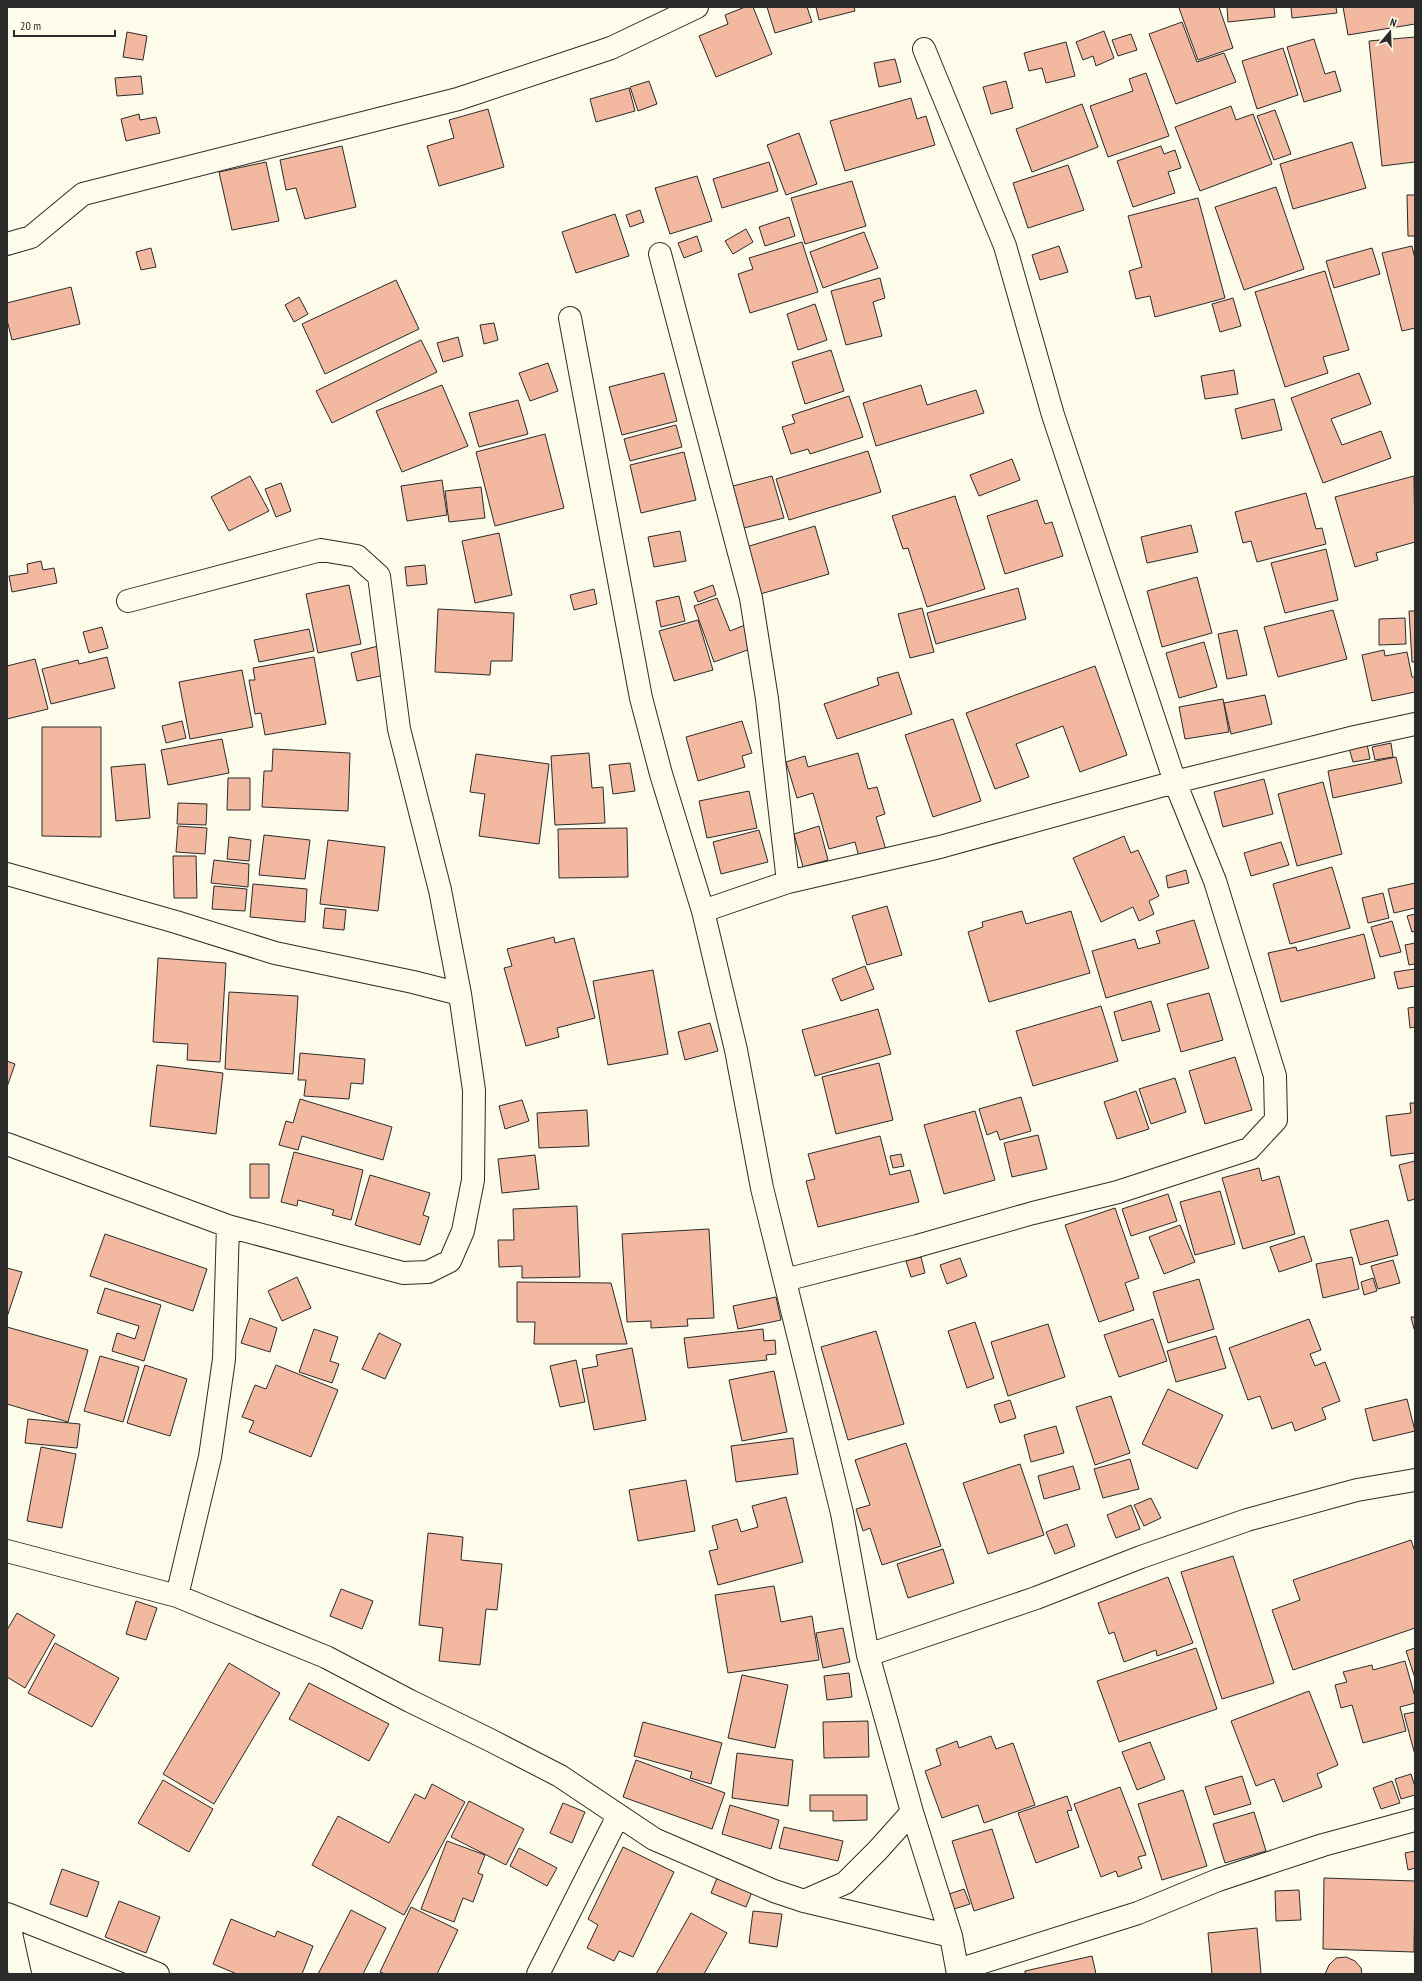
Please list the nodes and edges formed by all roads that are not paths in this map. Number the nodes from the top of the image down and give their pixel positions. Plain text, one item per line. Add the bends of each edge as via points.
1 (697, 7) edge
2 (924, 49) dead end
3 (7, 244) edge
4 (660, 254) dead end
5 (570, 318) dead end
6 (128, 601) dead end
7 (1415, 724) edge
8 (1175, 782) junction
9 (7, 874) edge
10 (788, 882) junction
11 (703, 911) junction
12 (460, 994) junction
13 (7, 1144) edge
14 (228, 1226) junction
15 (785, 1280) junction
16 (1415, 1480) edge
17 (7, 1551) edge
18 (177, 1596) junction
19 (868, 1655) junction
20 (912, 1812) junction
21 (618, 1816) junction
22 (1415, 1820) edge
23 (804, 1901) junction
24 (7, 1914) edge
25 (951, 1936) junction
26 (958, 1972) edge
27 (20, 1974) edge
28 (158, 1974) edge
29 (538, 1974) edge

1 - 3 street via 611,48 458,99 84,194 31,237
2 - 8 street via 1005,246 1053,416
4 - 10 street via 751,598 767,699
5 - 11 street via 641,698 661,774
6 - 12 street via 321,550 357,556 379,576 399,729 440,890
7 - 8 street
8 - 10 street via 940,847
8 - 15 street via 1215,882 1275,1076 1276,1120 1249,1149 1118,1192
9 - 12 street via 275,953
10 - 11 street
11 - 15 street via 736,1050 762,1188
12 - 14 street via 474,1090 473,1180 463,1231 450,1261 428,1272 403,1273
13 - 14 street
14 - 18 street via 224,1359 210,1457
15 - 19 street via 842,1513
16 - 19 street via 1357,1490 1247,1520 1036,1598
17 - 18 street
18 - 21 street via 326,1657 560,1776
19 - 20 street
20 - 23 street via 845,1883
20 - 25 street
21 - 23 street via 654,1839 774,1891
21 - 29 street
22 - 26 street via 1323,1845 1218,1880 1138,1913
23 - 25 street
24 - 27 street
24 - 28 street
25 - 26 street

